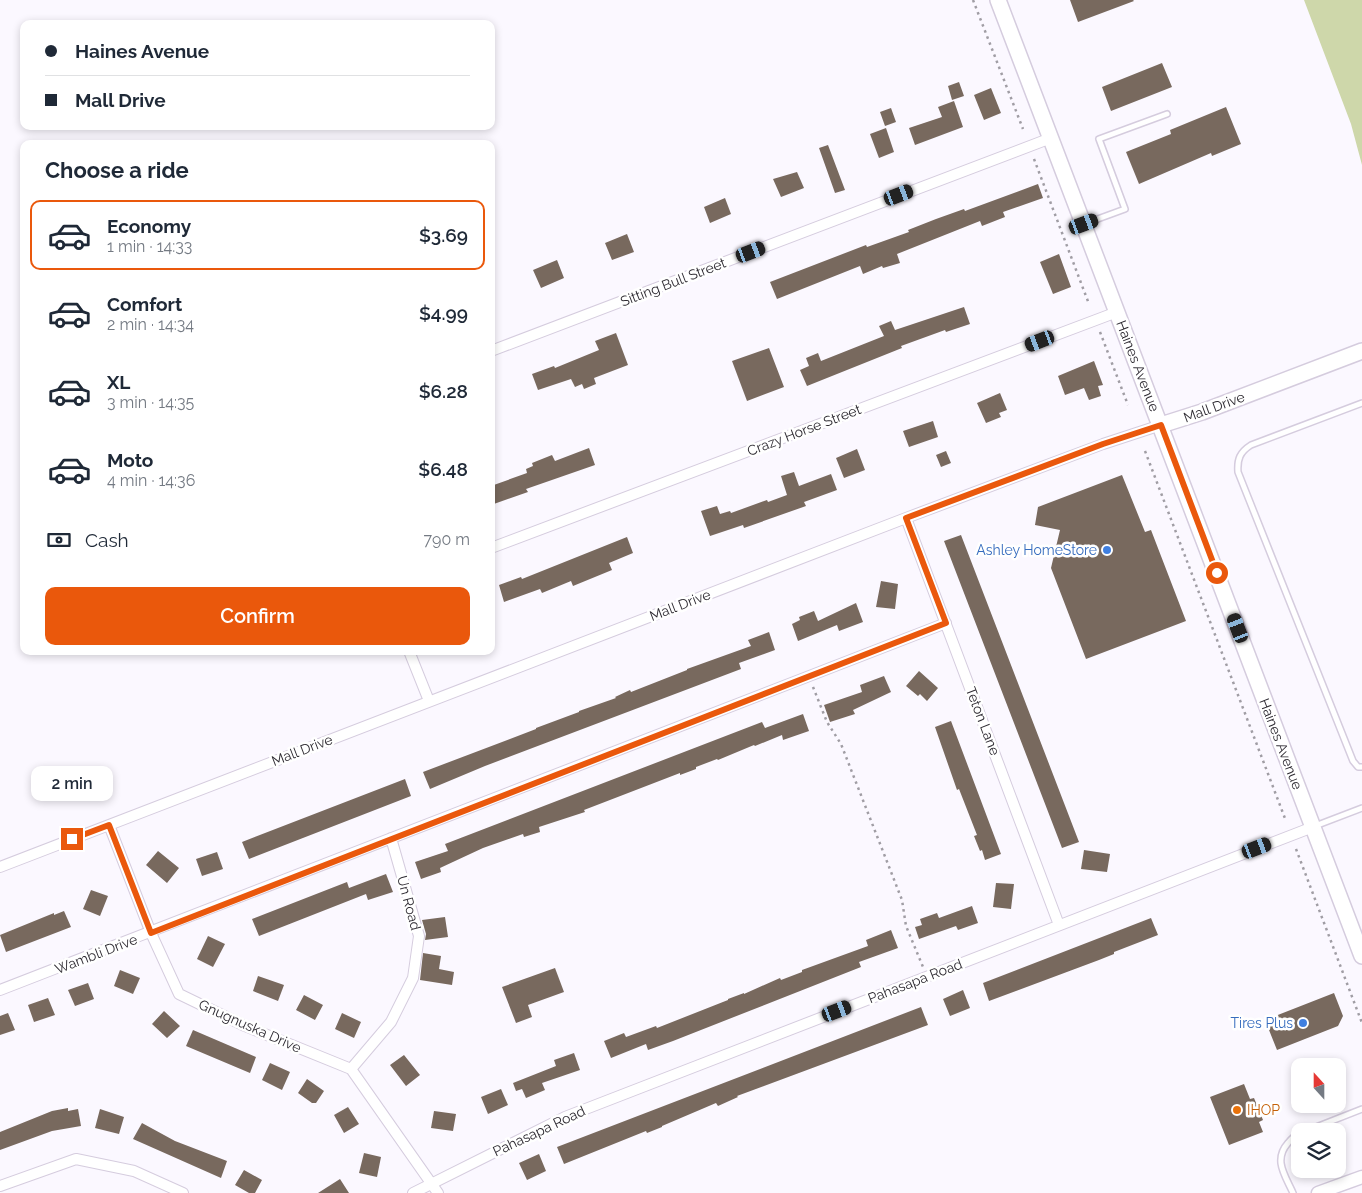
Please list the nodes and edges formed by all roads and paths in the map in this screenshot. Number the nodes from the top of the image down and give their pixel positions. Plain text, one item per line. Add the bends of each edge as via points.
1 (973, 0) edge
2 (998, 0) edge
3 (1167, 114) dead end
4 (1022, 128) dead end
5 (1051, 138) junction
6 (1034, 159) dead end
7 (1084, 224) junction
8 (1089, 304) dead end
9 (1117, 312) junction
10 (1100, 332) dead end
11 (495, 349) edge
12 (1362, 351) edge
13 (1362, 403) edge
14 (1128, 405) dead end
15 (1161, 425) junction
16 (1145, 451) dead end
17 (906, 518) junction
18 (495, 546) edge
19 (946, 623) junction
20 (411, 655) edge
21 (809, 676) junction
22 (429, 701) junction
23 (1362, 768) edge
24 (1362, 808) edge
25 (1286, 822) dead end
26 (109, 825) junction
27 (1313, 827) junction
28 (391, 838) junction
29 (1296, 849) dead end
30 (0, 867) edge
31 (1059, 925) junction
32 (151, 933) junction
33 (1362, 956) edge
34 (927, 976) junction
35 (0, 990) edge
36 (1362, 1023) edge
37 (351, 1069) junction
38 (1362, 1109) edge
39 (1326, 1123) edge
40 (1291, 1138) edge
41 (1362, 1176) edge
42 (432, 1182) junction
43 (0, 1186) edge
44 (183, 1193) edge
45 (413, 1193) edge
46 (438, 1193) edge
47 (1294, 1193) edge
48 (1318, 1193) edge

1 - 4 path
2 - 5 main road, Haines Avenue
3 - 7 lane via 1099,139 1125,209
5 - 7 main road, Haines Avenue
5 - 11 street, Sitting Bull Street
6 - 8 path
7 - 9 main road, Haines Avenue
9 - 15 main road, Haines Avenue
9 - 18 street, Crazy Horse Street
10 - 14 path
12 - 15 main road, Mall Drive
13 - 23 lane via 1251,445 1242,451 1237,462 1238,472 1352,761
15 - 17 street, Mall Drive
15 - 27 main road, Haines Avenue
16 - 25 path
17 - 19 street, Teton Lane
17 - 22 street, Mall Drive
19 - 21 street, Wambli Drive
19 - 31 street, Teton Lane
20 - 22 street
21 - 28 street, Wambli Drive
21 - 34 path via 827,722 841,744 902,900 906,926
22 - 26 street, Mall Drive
24 - 27 lane
26 - 30 street, Mall Drive
26 - 32 street, Gnugnuska Drive
27 - 31 street, Pahasapa Road
27 - 33 main road, Haines Avenue
28 - 32 street, Wambli Drive
28 - 37 street, Un Road via 418,936 413,978 391,1022
29 - 36 path
31 - 34 street, Pahasapa Road
32 - 35 street, Wambli Drive
32 - 37 street, Gnugnuska Drive via 179,994 245,1026
34 - 42 street, Pahasapa Road via 565,1117
37 - 42 street
38 - 39 lane
40 - 47 lane via 1281,1151 1280,1162
41 - 48 street
42 - 45 street, Pahasapa Road
42 - 46 street
43 - 44 street via 76,1159 134,1171

